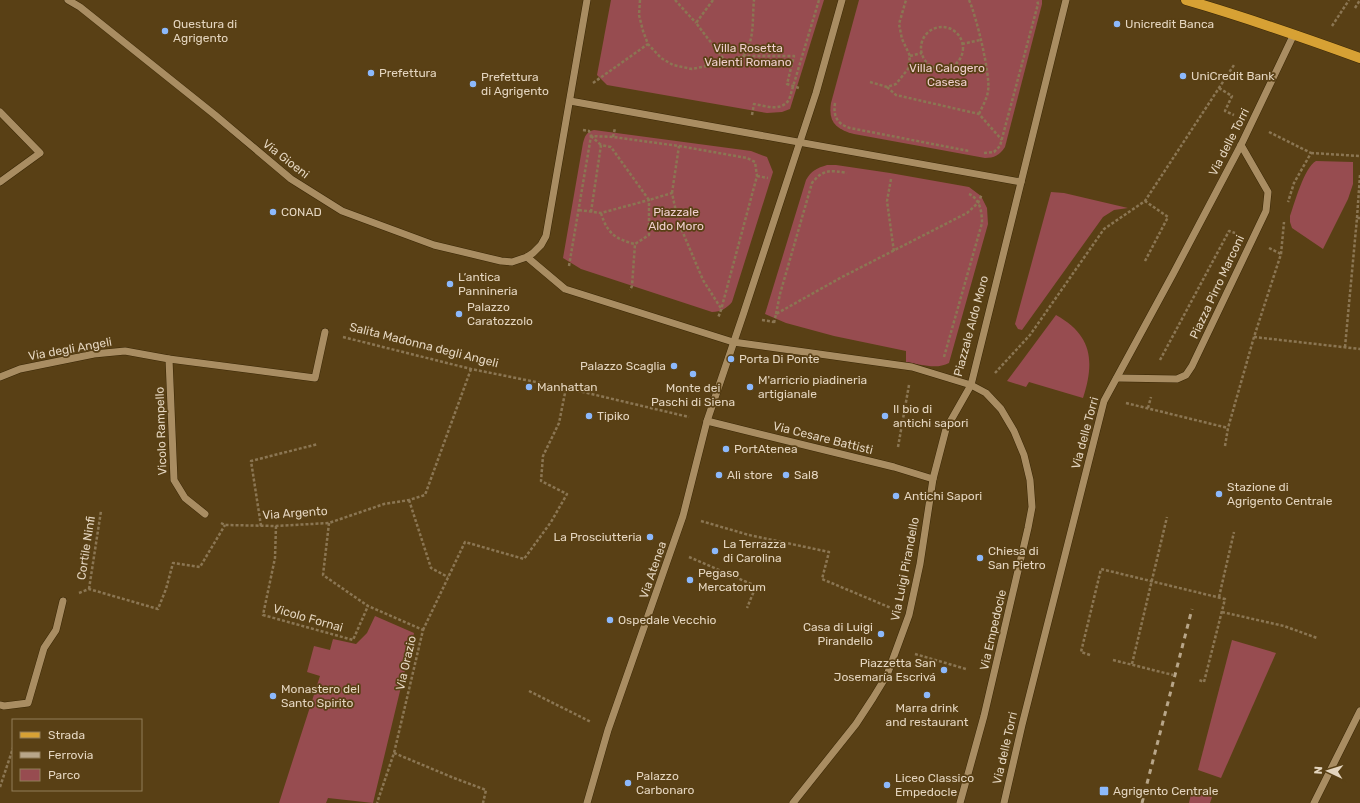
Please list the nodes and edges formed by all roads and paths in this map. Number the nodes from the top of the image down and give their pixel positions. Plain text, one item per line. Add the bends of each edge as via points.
1 (68, 0) edge
2 (587, 0) edge
3 (640, 0) edge
4 (675, 0) edge
5 (713, 0) edge
6 (754, 0) edge
7 (818, 0) edge
8 (842, 0) edge
9 (906, 0) edge
10 (969, 0) edge
11 (1037, 0) edge
12 (1066, 0) edge
13 (1186, 0) edge
14 (1349, 0) edge
15 (1360, 0) edge
16 (1355, 8) dead end
17 (696, 23) junction
18 (1294, 34) junction
19 (980, 40) junction
20 (648, 44) junction
21 (962, 44) junction
22 (1322, 44) junction
23 (922, 53) junction
24 (743, 56) junction
25 (910, 56) junction
26 (1360, 58) edge
27 (726, 62) junction
28 (1234, 64) dead end
29 (870, 82) dead end
30 (793, 86) junction
31 (887, 87) junction
32 (836, 98) dead end
33 (570, 101) junction
34 (754, 104) dead end
35 (0, 112) edge
36 (979, 114) junction
37 (565, 128) junction
38 (591, 136) junction
39 (1002, 140) junction
40 (800, 142) junction
41 (601, 145) junction
42 (1241, 145) junction
43 (679, 146) junction
44 (970, 151) dead end
45 (978, 152) dead end
46 (1311, 153) dead end
47 (988, 154) junction
48 (1360, 156) edge
49 (850, 173) dead end
50 (1360, 175) edge
51 (984, 176) junction
52 (884, 178) dead end
53 (891, 180) junction
54 (898, 181) dead end
55 (0, 182) edge
56 (1021, 182) junction
57 (672, 193) junction
58 (967, 193) dead end
59 (649, 200) junction
60 (1145, 201) junction
61 (978, 203) junction
62 (579, 210) junction
63 (591, 212) junction
64 (601, 213) junction
65 (1358, 218) edge
66 (1229, 231) dead end
67 (635, 244) junction
68 (894, 252) junction
69 (528, 257) junction
70 (1145, 261) dead end
71 (565, 289) junction
72 (624, 307) junction
73 (722, 310) junction
74 (776, 314) junction
75 (325, 332) joint
76 (711, 334) junction
77 (1254, 337) dead end
78 (733, 342) junction
79 (770, 346) junction
80 (1346, 347) junction
81 (1360, 348) edge
82 (169, 359) junction
83 (942, 359) dead end
84 (912, 367) junction
85 (471, 369) junction
86 (0, 377) edge
87 (1117, 378) junction
88 (1155, 378) junction
89 (971, 385) junction
90 (566, 388) junction
91 (1104, 401) junction
92 (1148, 408) junction
93 (707, 421) junction
94 (1228, 428) dead end
95 (318, 444) dead end
96 (894, 467) junction
97 (933, 479) junction
98 (409, 500) junction
99 (101, 511) dead end
100 (205, 514) dead end
101 (683, 516) junction
102 (1167, 517) dead end
103 (329, 523) junction
104 (261, 526) junction
105 (276, 526) junction
106 (1234, 532) dead end
107 (672, 550) junction
108 (448, 577) junction
109 (1152, 581) junction
110 (89, 589) joint
111 (1219, 598) junction
112 (64, 601) dead end
113 (368, 606) junction
114 (747, 608) dead end
115 (1222, 612) junction
116 (909, 615) junction
117 (423, 630) junction
118 (1317, 638) dead end
119 (898, 648) junction
120 (1090, 655) dead end
121 (1113, 660) dead end
122 (1132, 664) junction
123 (966, 669) dead end
124 (1173, 676) dead end
125 (1199, 680) dead end
126 (528, 691) dead end
127 (0, 705) edge
128 (1360, 711) edge
129 (608, 730) junction
130 (12, 751) edge
131 (394, 753) junction
132 (0, 786) edge
133 (377, 803) edge
134 (483, 803) edge
135 (587, 803) edge
136 (793, 803) edge
137 (960, 803) edge
138 (1004, 803) edge
139 (1314, 803) edge

1 - 69 street, Via Gioeni via 215,115 291,179 342,211 434,245 490,259 512,262
2 - 33 street
3 - 20 path via 639,15
4 - 17 path
5 - 17 path
6 - 24 path via 752,33
7 - 30 path
8 - 40 street
9 - 25 path via 899,24 902,39
10 - 19 path
11 - 39 path
12 - 56 street, Piazzale Aldo Moro
13 - 18 main road
14 - 22 path
15 - 16 path
17 - 27 path
18 - 22 main road
18 - 42 street, Via delle Torri
19 - 21 path
19 - 36 path via 989,77 988,91
20 - 27 path via 661,58 682,68 692,69
20 - 33 path
21 - 23 path via 962,56 957,63 942,70 927,63
21 - 23 path via 957,34 942,27 927,33 923,40
22 - 26 main road
23 - 25 path
24 - 27 path
24 - 30 path via 794,56 787,84
25 - 31 path via 908,69 902,78 896,84
28 - 60 path
29 - 31 path
30 - 34 path via 789,100 777,108
31 - 36 path via 896,95
32 - 44 path via 835,116 843,126
33 - 37 street
33 - 40 street
35 - 55 street via 40,153
36 - 39 path
37 - 38 path via 589,131
37 - 69 street via 546,236 541,246
38 - 41 path
38 - 43 path
38 - 62 path
39 - 47 path via 998,149
40 - 51 street
40 - 78 street
41 - 59 path via 611,147
41 - 63 path
42 - 87 street, Via delle Torri
42 - 88 street, Piazza Pirro Marconi via 1268,192 1266,211 1192,366 1186,375 1180,378
43 - 57 path
43 - 73 path via 747,158 755,162 757,176
45 - 47 path
46 - 48 path
47 - 51 path
49 - 74 path via 828,171 812,183
50 - 65 path
51 - 56 street
51 - 61 path
52 - 53 path
53 - 54 path
53 - 68 path via 887,201
56 - 89 street, Piazzale Aldo Moro
57 - 59 path
57 - 73 path via 680,227 703,280
58 - 61 path
59 - 64 path
59 - 67 path via 649,235
60 - 70 path via 1168,217
60 - 89 path via 1104,229 1030,335 996,373
61 - 68 path via 967,213
61 - 83 path via 982,223
62 - 63 path
62 - 71 path
63 - 64 path
64 - 67 path via 612,234 623,241
65 - 80 path
66 - 88 path via 1159,363
67 - 72 path via 632,286
68 - 74 path
69 - 71 street, Piazzale Aldo Moro
71 - 72 street, Piazzale Aldo Moro
72 - 76 street, Piazzale Aldo Moro
73 - 76 path
74 - 79 path
75 - 82 street via 315,378
75 - 85 path, Salita Madonna degli Angeli
76 - 78 street, Piazzale Aldo Moro
77 - 80 path
78 - 79 street, Piazzale Aldo Moro
78 - 93 street, Via Atenea
79 - 84 street, Piazzale Aldo Moro
80 - 81 path
82 - 86 street, Via degli Angeli via 125,351 94,354 20,369
82 - 100 street, Vicolo Rampello via 174,480 185,498
84 - 89 street, Piazzale Aldo Moro
84 - 96 path
85 - 90 path, Salita Madonna degli Angeli
85 - 98 path, Via Argento via 425,495
87 - 88 street, Piazza Pirro Marconi
87 - 91 street, Via delle Torri
88 - 92 path
89 - 97 street, Via Luigi Pirandello via 946,429
89 - 137 street, Via Empedocle via 986,393 1001,409 1014,431 1024,455 1030,480 1032,507 984,716
90 - 93 path, Salita Madonna degli Angeli
90 - 108 path via 559,423 543,456 541,481 566,494 551,522 524,559 464,542
91 - 92 path
91 - 138 street, Via delle Torri
92 - 94 path
93 - 96 street, Via Cesare Battisti
93 - 101 street, Via Atenea
95 - 104 path via 251,461
96 - 97 street, Via Cesare Battisti
97 - 116 street, Via Luigi Pirandello
98 - 103 path, Via Argento via 384,504
98 - 108 path via 431,568
99 - 110 path, Cortile Ninfi
101 - 107 street, Via Atenea
101 - 116 path via 749,535 829,552 822,579
102 - 109 path
103 - 105 path, Via Argento
103 - 113 path, Via Orazio via 323,575
104 - 105 path, Via Argento
104 - 110 path, Via Argento via 225,525 200,567 173,563 158,609
105 - 113 path, Vicolo Fornai via 275,558 263,615 353,640
106 - 111 path
107 - 114 path via 756,586
107 - 129 street, Via Atenea
108 - 117 path
109 - 111 path
109 - 120 path via 1101,569 1081,652
109 - 122 path
111 - 115 path via 1225,599
112 - 127 street via 56,630 44,648 28,703
113 - 117 path, Via Orazio
115 - 118 path via 1284,626
115 - 125 path via 1204,682
116 - 119 street, Via Luigi Pirandello
117 - 131 path, Via Orazio
119 - 123 path
119 - 136 street, Via Luigi Pirandello via 887,675 856,724
121 - 122 path
122 - 124 path
126 - 129 path
128 - 139 street
129 - 135 street, Via Atenea
130 - 132 path
131 - 133 path, Via Orazio
131 - 134 path via 486,790

